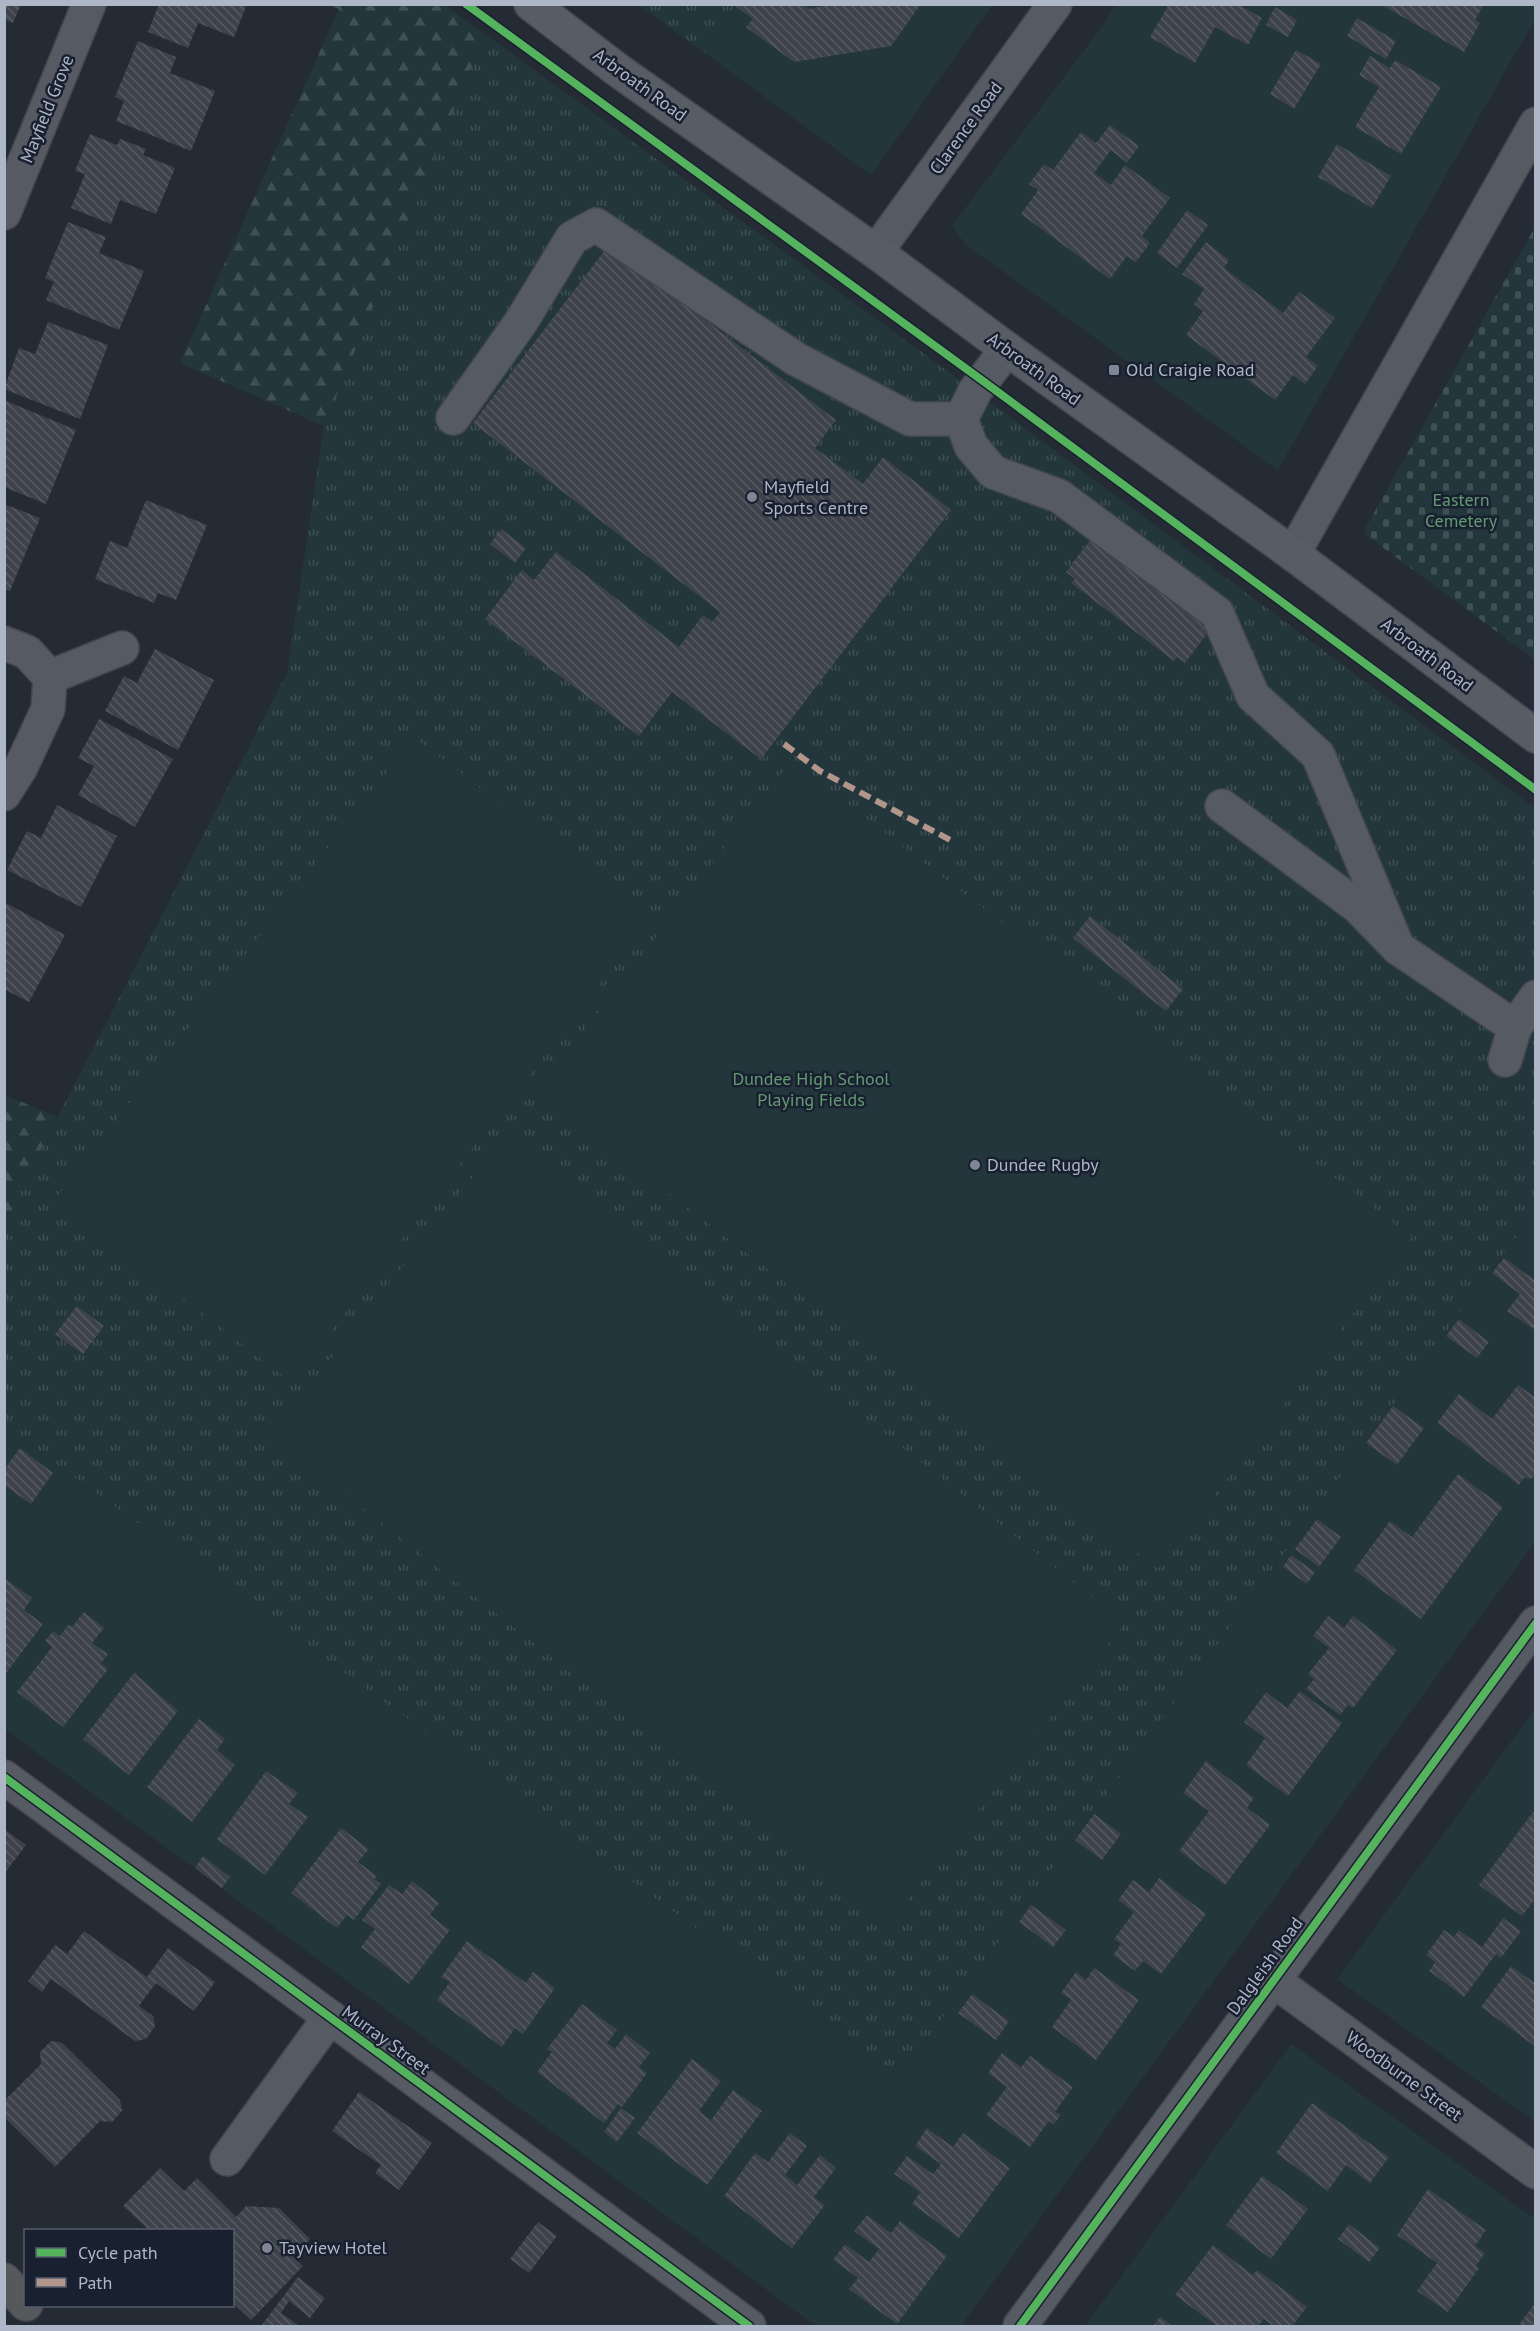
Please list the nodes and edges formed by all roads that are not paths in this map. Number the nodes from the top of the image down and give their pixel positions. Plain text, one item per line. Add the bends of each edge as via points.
1 (89, 4) edge
2 (531, 4) edge
3 (1055, 4) edge
4 (1536, 124) edge
5 (4, 213) edge
6 (876, 252) junction
7 (1007, 349) junction
8 (453, 418) dead end
9 (961, 419) junction
10 (1293, 554) junction
11 (4, 643) edge
12 (122, 648) dead end
13 (50, 677) junction
14 (1536, 736) edge
15 (4, 794) edge
16 (1222, 806) dead end
17 (1398, 948) junction
18 (1536, 997) edge
19 (1515, 1027) junction
20 (1505, 1060) dead end
21 (1536, 1623) edge
22 (4, 1777) edge
23 (1273, 1980) junction
24 (330, 2017) junction
25 (227, 2159) dead end
26 (1536, 2172) edge
27 (4, 2280) edge
28 (24, 2303) edge
29 (28, 2307) edge
30 (43, 2326) edge
31 (749, 2326) edge
32 (1020, 2326) edge

1 - 5 street, Mayfield Grove
2 - 6 main road, Arbroath Road
3 - 6 street, Clarence Road
4 - 10 street
6 - 7 main road, Arbroath Road
7 - 9 street via 975,391
7 - 10 main road, Arbroath Road
8 - 9 street via 521,322 572,237 596,225 796,359 910,419
9 - 17 street via 970,446 993,472 1059,496 1217,613 1253,696 1318,755
10 - 14 main road, Arbroath Road
11 - 13 street via 27,652
12 - 13 street
13 - 15 street via 48,709
16 - 17 street via 1357,906
17 - 19 street
18 - 19 street
19 - 20 street
21 - 23 street, Dalgleish Road
22 - 24 street, Murray Street
23 - 26 street, Woodburne Street
23 - 32 street, Dalgleish Road
24 - 25 street
24 - 31 street, Murray Street
27 - 28 highway
29 - 30 highway

